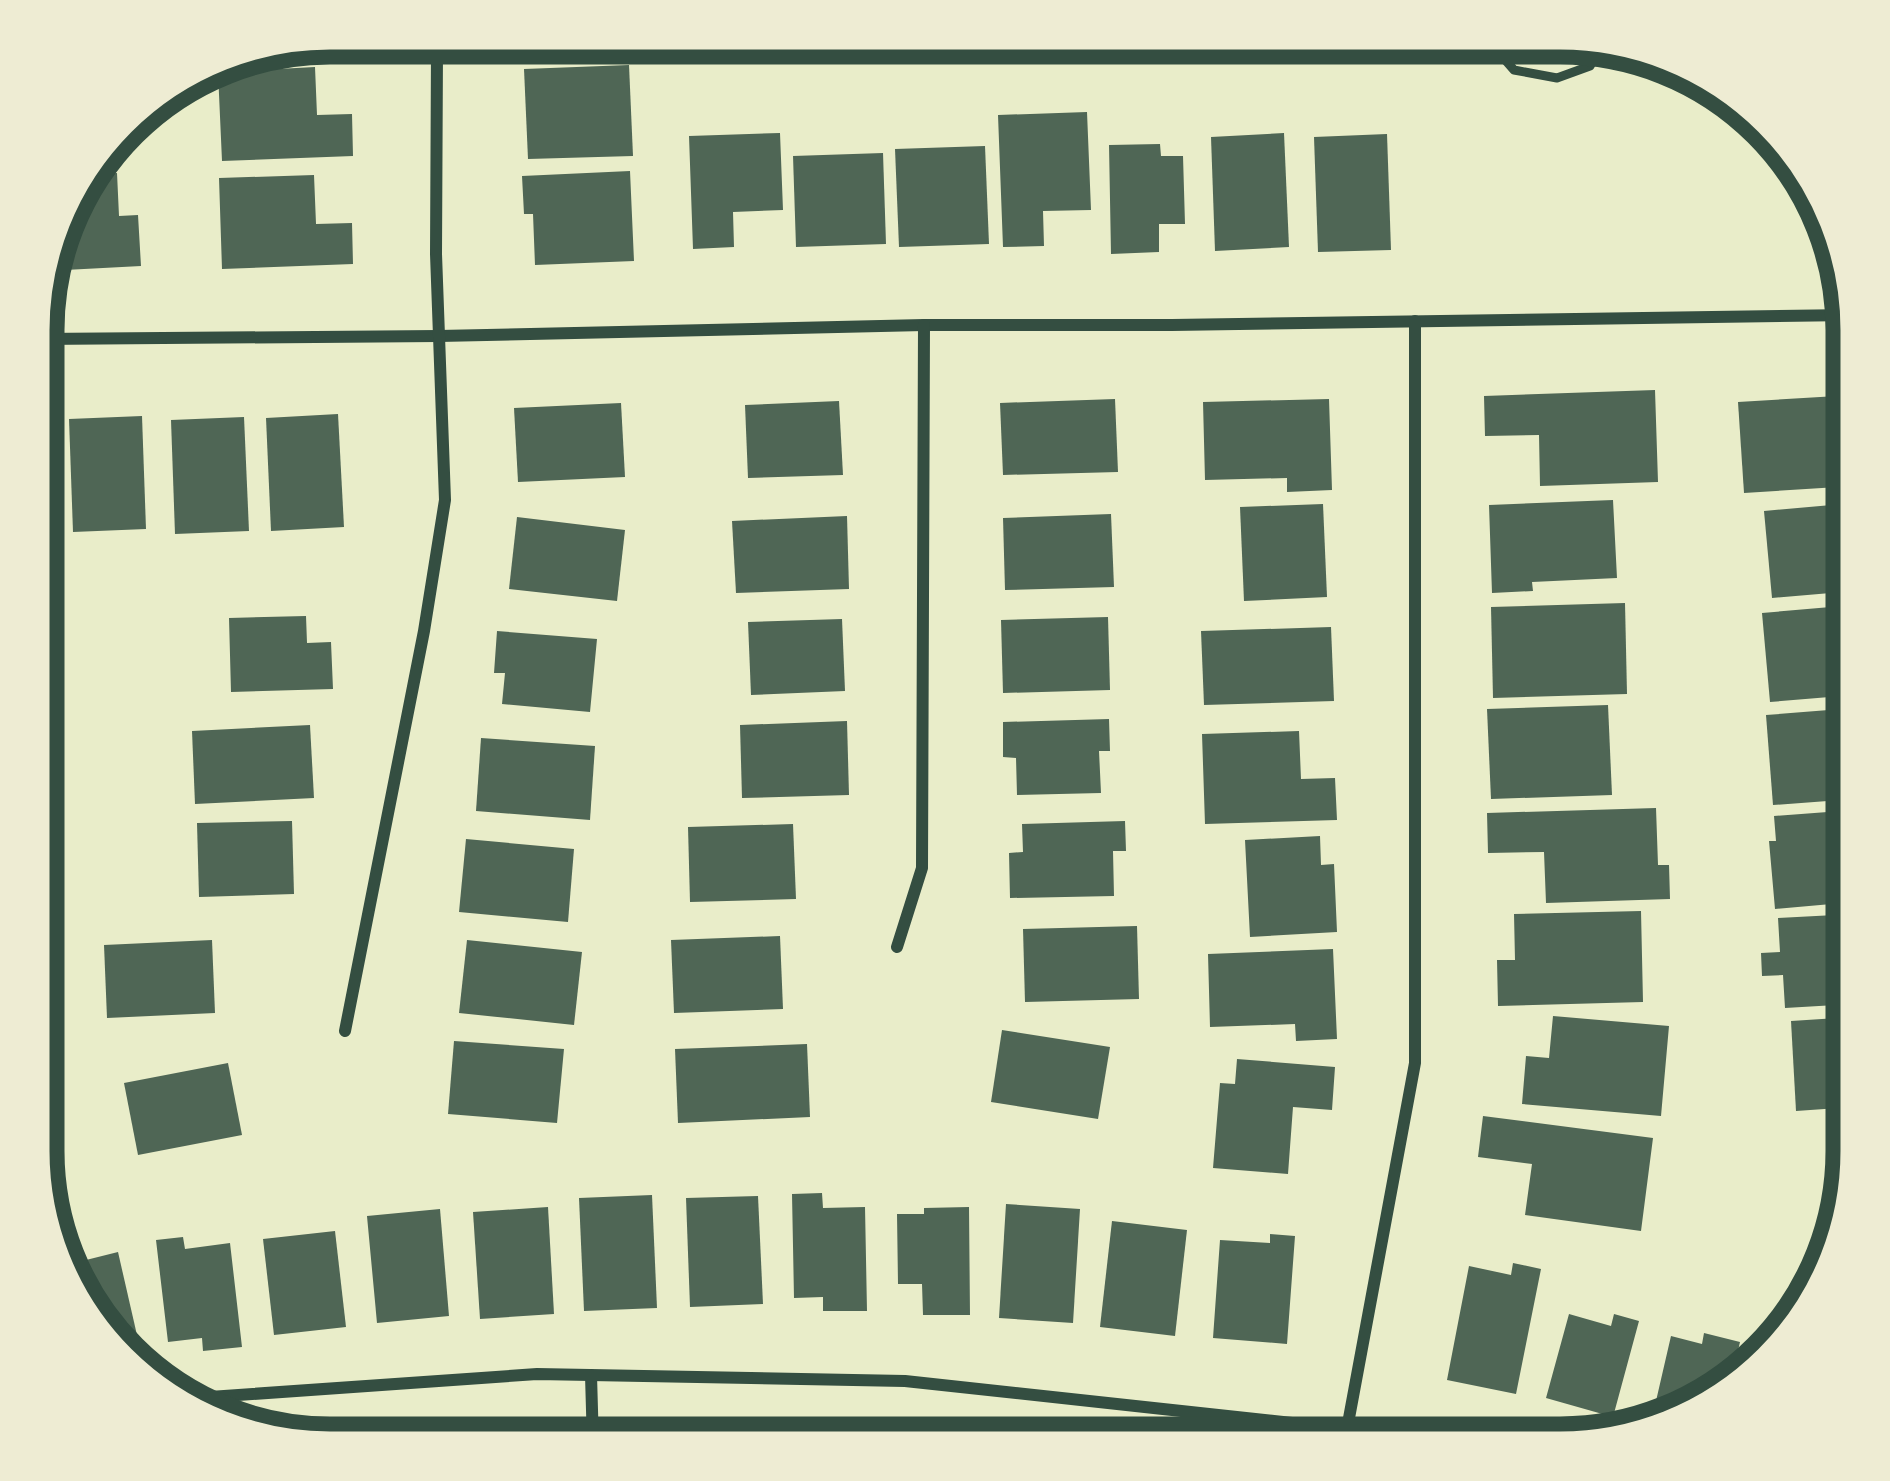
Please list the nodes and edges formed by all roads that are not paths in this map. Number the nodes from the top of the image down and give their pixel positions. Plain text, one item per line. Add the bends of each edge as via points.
1 (437, 58) edge
2 (1504, 58) edge
3 (1594, 60) edge
4 (1832, 315) edge
5 (1415, 321) junction
6 (924, 325) junction
7 (439, 337) junction
8 (57, 339) edge
9 (897, 947) dead end
10 (345, 1031) dead end
11 (591, 1376) junction
12 (213, 1397) edge
13 (592, 1423) edge
14 (1299, 1424) edge
15 (1348, 1424) edge

1 - 7 street
2 - 3 lane via 1514,70 1557,78
4 - 5 street
5 - 6 street
5 - 15 street via 1415,1063
6 - 7 street
6 - 9 street via 922,868
7 - 8 street
7 - 10 street via 445,500
11 - 12 street
11 - 13 street
11 - 14 street via 905,1381

